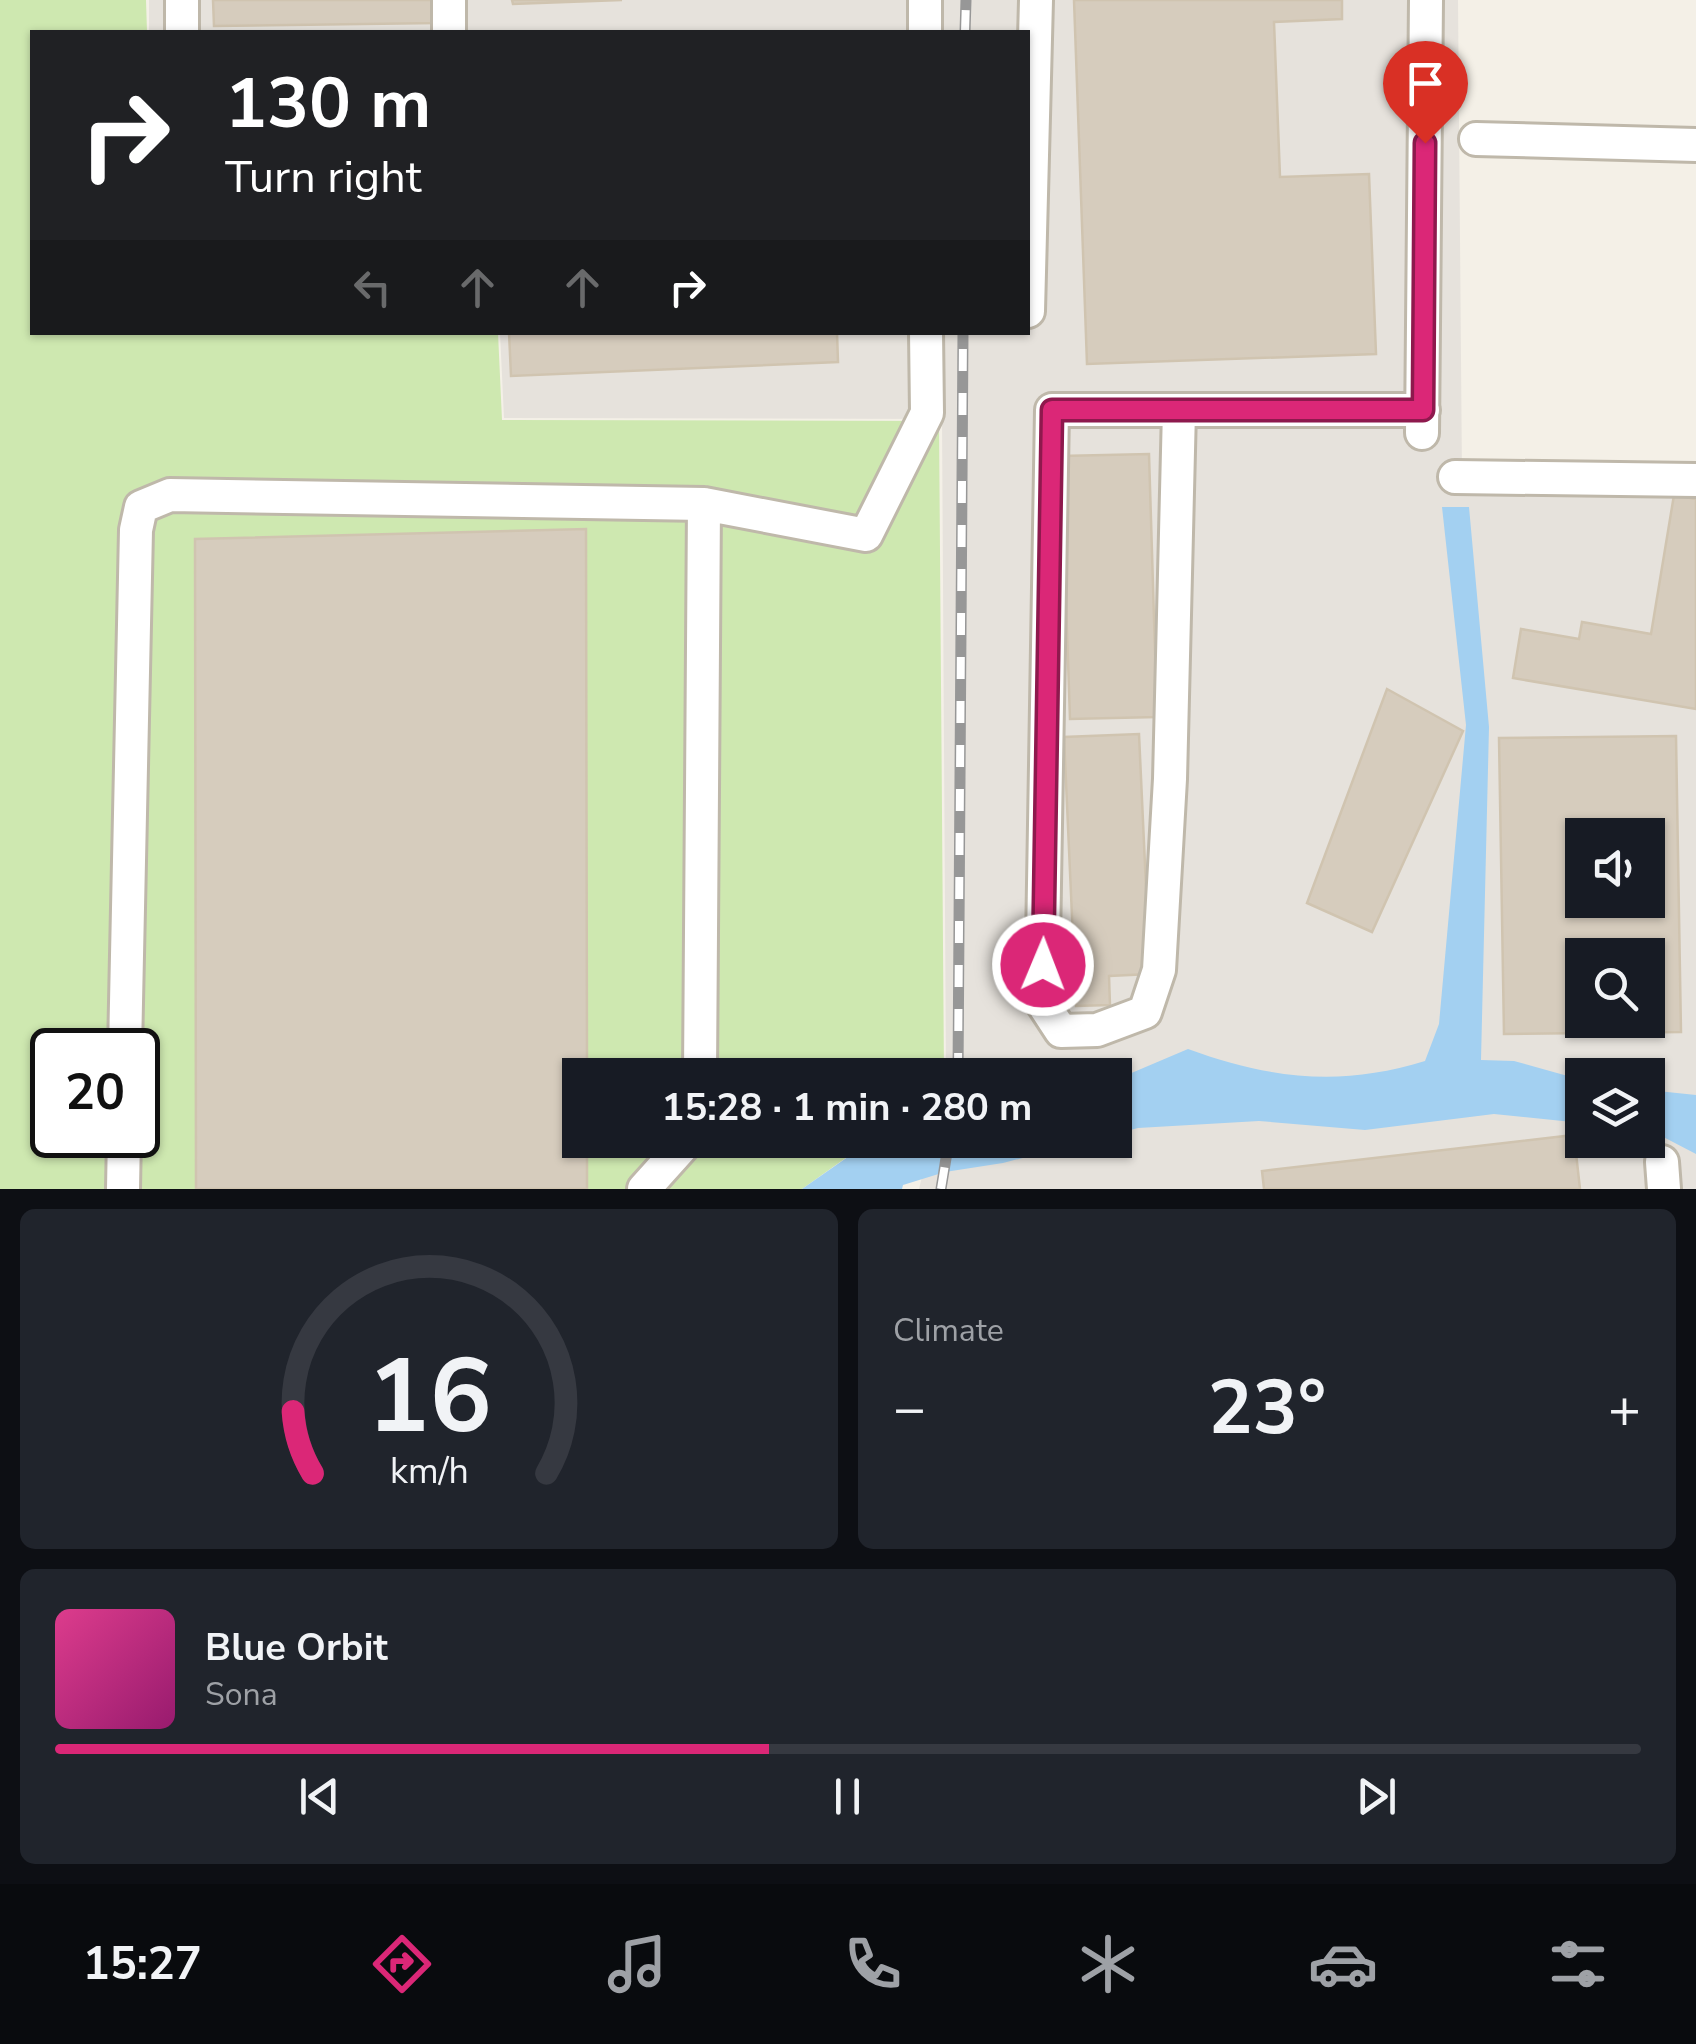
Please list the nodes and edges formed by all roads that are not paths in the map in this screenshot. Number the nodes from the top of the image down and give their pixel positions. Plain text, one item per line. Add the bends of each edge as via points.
1 (182, 0) edge
2 (449, 0) edge
3 (925, 0) edge
4 (1036, 0) edge
5 (1426, 0) edge
6 (182, 30) edge
7 (449, 30) edge
8 (925, 30) edge
9 (1476, 139) dead end
10 (1696, 145) edge
11 (1030, 233) edge
12 (926, 335) edge
13 (1179, 410) junction
14 (1455, 478) dead end
15 (1696, 480) edge
16 (704, 504) junction
17 (125, 1028) edge
18 (700, 1058) edge
19 (123, 1158) edge
20 (672, 1158) edge
21 (122, 1189) edge
22 (644, 1189) edge

1 - 6 street
2 - 7 street
3 - 8 street
4 - 11 street
5 - 13 street via 1422,421
9 - 10 street
12 - 16 street via 926,413 866,535
13 - 13 street via 1052,410 1042,1002 1062,1031 1097,1030 1145,1012 1160,970
14 - 15 street
16 - 17 street via 170,495 141,507
16 - 18 street
19 - 21 street
20 - 22 street

